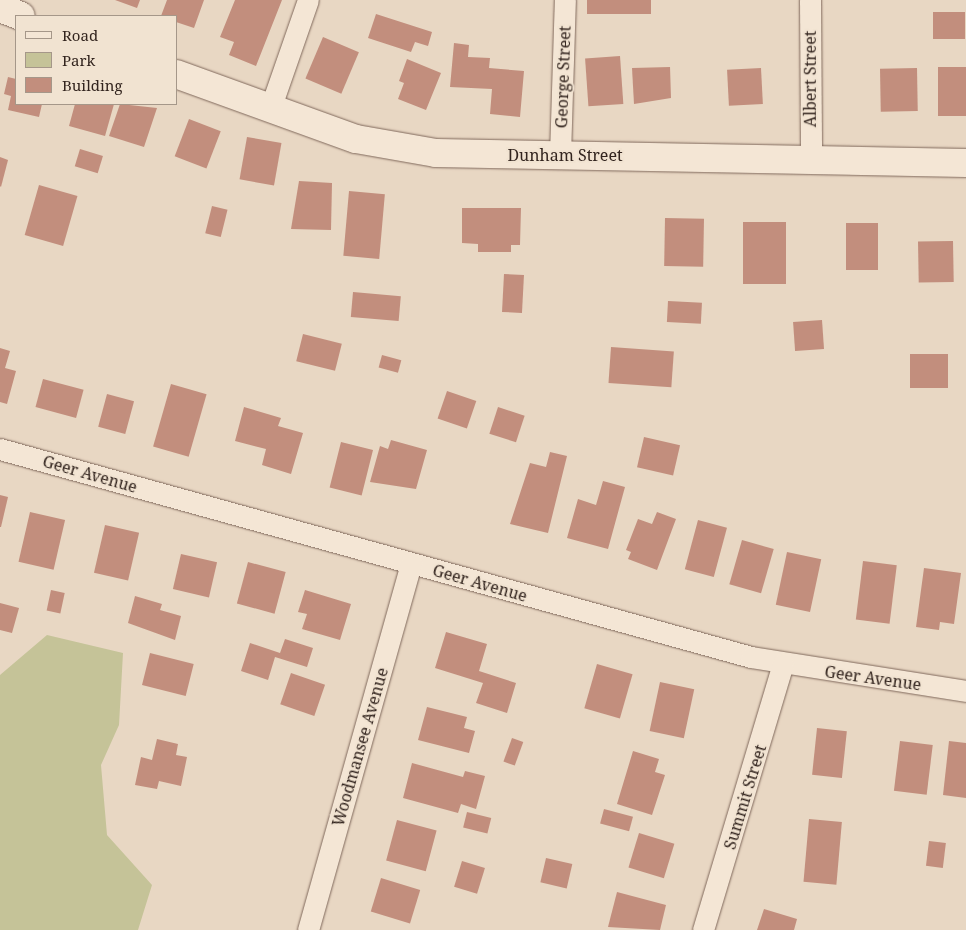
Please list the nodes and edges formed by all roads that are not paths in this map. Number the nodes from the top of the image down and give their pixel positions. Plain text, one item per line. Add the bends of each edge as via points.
1 (308, 0) edge
2 (565, 0) edge
3 (810, 0) edge
4 (0, 8) edge
5 (18, 15) edge
6 (178, 75) edge
7 (270, 109) junction
8 (560, 155) junction
9 (810, 157) junction
10 (966, 163) edge
11 (0, 449) edge
12 (411, 563) junction
13 (783, 664) junction
14 (966, 691) edge
15 (308, 930) edge
16 (703, 930) edge

1 - 7 street
2 - 8 street, George Street
3 - 9 street, Albert Street
4 - 5 street
6 - 7 street, Dunham Street
7 - 8 street, Dunham Street via 356,139 409,149
8 - 9 street, Dunham Street
9 - 10 street, Dunham Street
11 - 12 street, Geer Avenue
12 - 13 street, Geer Avenue
12 - 15 street, Woodmansee Avenue
13 - 14 street, Geer Avenue
13 - 16 street, Summit Street

